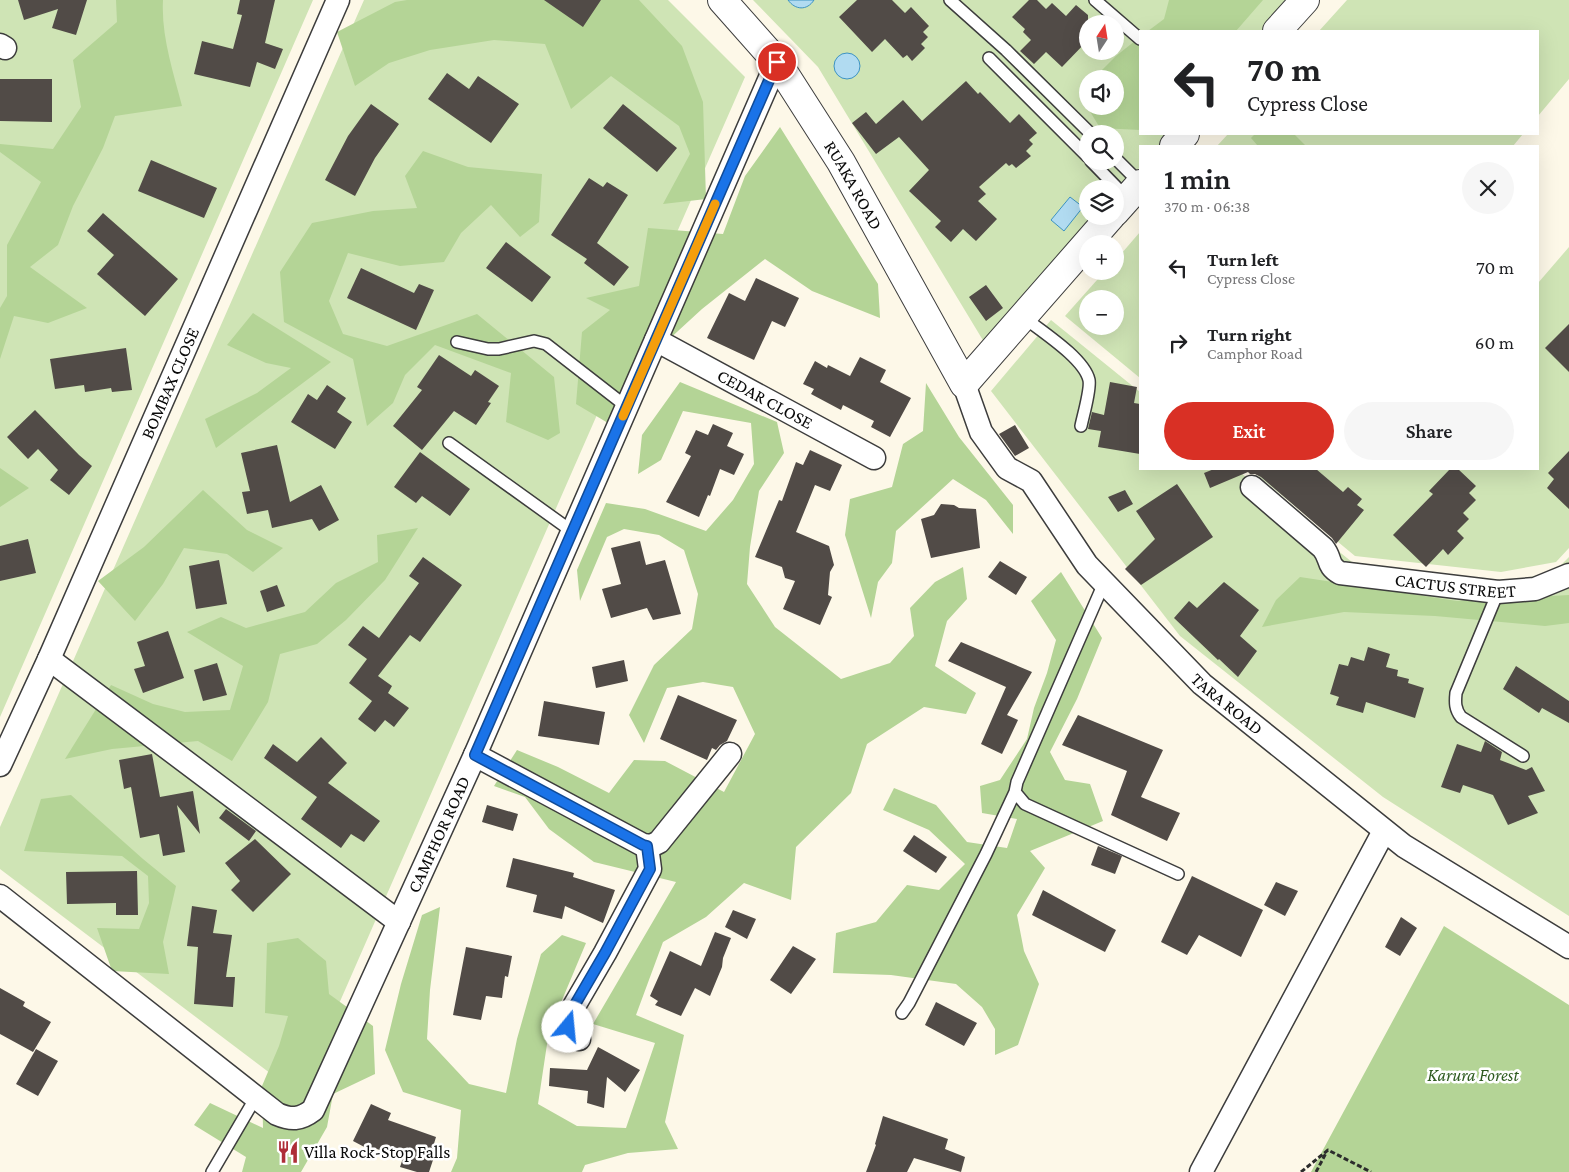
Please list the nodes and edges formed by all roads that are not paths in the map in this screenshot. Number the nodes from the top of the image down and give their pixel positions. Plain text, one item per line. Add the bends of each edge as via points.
1 (338, 0) edge
2 (722, 0) edge
3 (950, 0) edge
4 (1095, 0) edge
5 (1304, 0) edge
6 (1278, 30) edge
7 (1139, 38) edge
8 (989, 58) dead end
9 (777, 62) junction
10 (1082, 125) edge
11 (1184, 135) edge
12 (1175, 145) edge
13 (1079, 149) edge
14 (1100, 170) edge
15 (1119, 170) edge
16 (1127, 198) edge
17 (1022, 316) junction
18 (656, 340) junction
19 (457, 342) dead end
20 (964, 384) junction
21 (627, 407) junction
22 (1081, 426) dead end
23 (449, 443) dead end
24 (874, 458) dead end
25 (1252, 487) dead end
26 (573, 532) junction
27 (1569, 575) edge
28 (1104, 583) junction
29 (1498, 592) junction
30 (48, 659) junction
31 (730, 754) dead end
32 (475, 755) junction
33 (1523, 756) dead end
34 (0, 765) edge
35 (1015, 792) junction
36 (1384, 831) junction
37 (647, 846) junction
38 (1178, 874) dead end
39 (0, 896) edge
40 (399, 922) junction
41 (1569, 947) edge
42 (902, 1013) dead end
43 (578, 1039) dead end
44 (256, 1097) junction
45 (212, 1172) edge
46 (1202, 1172) edge

1 - 30 street, BOMBAX CLOSE
2 - 9 street, RUAKA ROAD
3 - 10 lane
4 - 7 lane
5 - 6 street
8 - 13 lane
9 - 18 street, CAMPHOR ROAD
9 - 20 street, RUAKA ROAD via 841,162
11 - 12 street
14 - 16 lane
15 - 16 lane
16 - 17 street
17 - 20 street
17 - 22 lane via 1084,367 1089,382
18 - 21 street, CAMPHOR ROAD
18 - 24 street, CEDAR CLOSE
19 - 21 lane via 488,349 534,341 546,344
20 - 28 street, TARA ROAD via 981,432 1006,468 1031,481 1086,565
21 - 26 street, CAMPHOR ROAD
23 - 26 lane
25 - 29 street, CACTUS STREET via 1323,548 1330,557 1332,568 1340,573
26 - 32 street, CAMPHOR ROAD
27 - 29 street, CACTUS STREET via 1535,589
28 - 35 lane
28 - 36 street, TARA ROAD via 1202,684
29 - 33 lane via 1456,693 1455,704 1461,717
30 - 34 street, BOMBAX CLOSE
30 - 40 street
31 - 37 street via 659,842
32 - 37 street
32 - 40 street, CAMPHOR ROAD
35 - 38 lane via 1025,804
35 - 42 lane
36 - 41 street, TARA ROAD
36 - 46 street
37 - 43 street via 650,869 566,1020
39 - 44 street, CAMPHOR ROAD
40 - 44 street, CAMPHOR ROAD via 313,1110 298,1119 287,1119
44 - 45 lane

